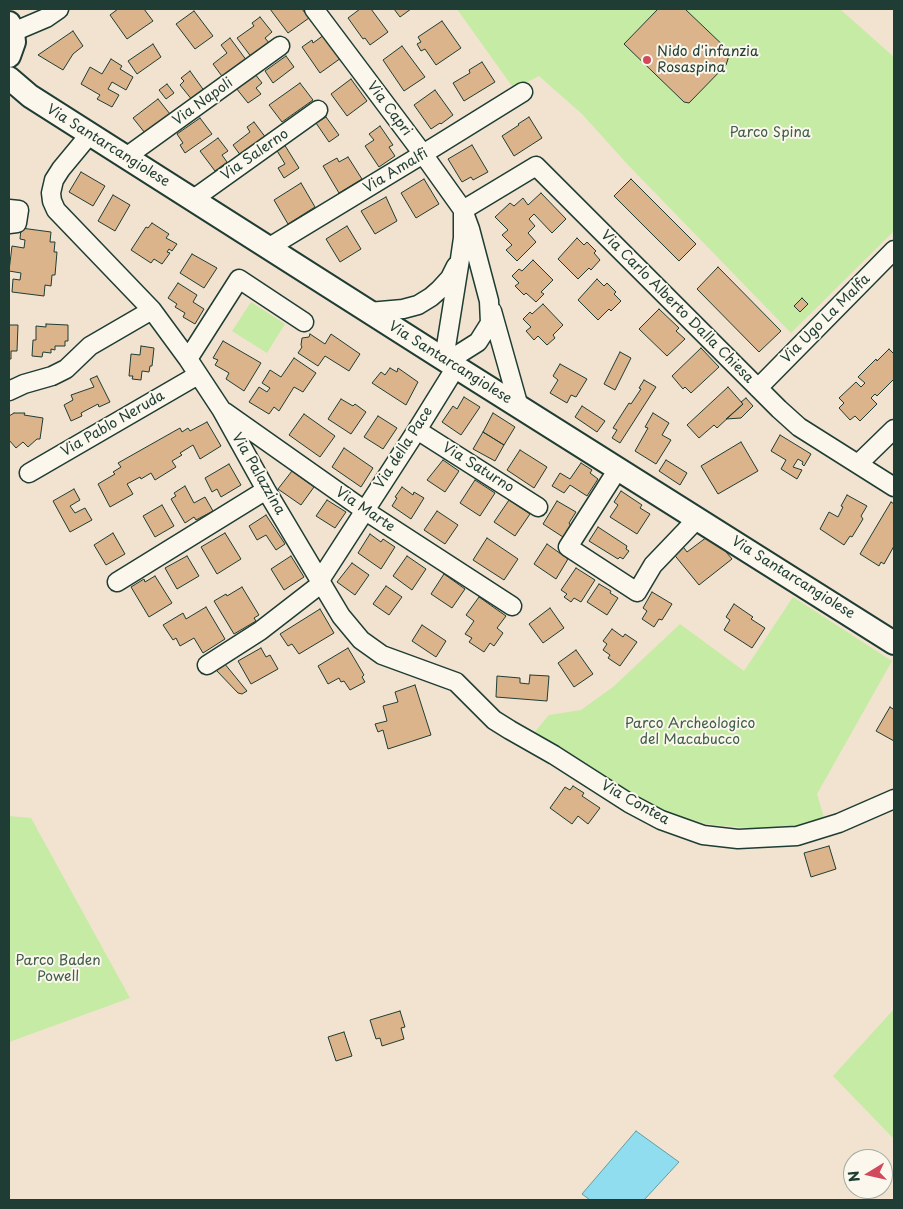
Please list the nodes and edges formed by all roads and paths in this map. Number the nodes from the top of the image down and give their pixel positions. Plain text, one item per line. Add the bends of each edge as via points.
1 (59, 9) edge
2 (314, 9) edge
3 (11, 28) edge
4 (280, 46) dead end
5 (9, 56) edge
6 (9, 78) edge
7 (523, 92) dead end
8 (318, 110) dead end
9 (90, 134) junction
10 (423, 154) junction
11 (126, 157) junction
12 (192, 200) junction
13 (460, 206) junction
14 (9, 209) edge
15 (9, 224) edge
16 (268, 248) junction
17 (894, 250) edge
18 (460, 259) junction
19 (490, 301) junction
20 (152, 310) junction
21 (369, 312) junction
22 (304, 322) dead end
23 (188, 359) junction
24 (450, 363) junction
25 (198, 375) junction
26 (758, 388) junction
27 (9, 391) edge
28 (519, 407) junction
29 (221, 409) junction
30 (894, 429) edge
31 (417, 430) junction
32 (858, 464) junction
33 (618, 468) junction
34 (29, 473) dead end
35 (894, 487) edge
36 (266, 490) junction
37 (538, 507) dead end
38 (364, 510) junction
39 (697, 519) junction
40 (117, 582) dead end
41 (321, 582) junction
42 (512, 606) dead end
43 (894, 642) edge
44 (207, 664) dead end
45 (554, 755) joint
46 (894, 799) edge

1 - 3 street via 46,18
2 - 10 street, Via Capri
3 - 5 main road via 14,42
4 - 11 street, Via Napoli
6 - 9 main road, Via Santarcangiolese via 30,96
7 - 10 street, Via Amalfi
8 - 12 street, Via Salerno
9 - 11 main road, Via Santarcangiolese
9 - 20 street, Via Palazzina via 54,180 52,201 71,227
10 - 13 street, Via Capri
10 - 16 street, Via Amalfi
11 - 12 main road, Via Santarcangiolese
12 - 16 main road, Via Santarcangiolese
13 - 18 street via 463,238
13 - 19 street, Via Capri via 470,229
13 - 26 street, Via Carlo Alberto Dalla Chiesa via 536,166
14 - 15 street via 19,210 17,223
16 - 21 main road, Via Santarcangiolese
17 - 26 street, Via Ugo La Malfa
18 - 21 street via 450,278 431,298 403,309
18 - 24 street
19 - 24 street, Via Capri via 490,323 478,342
19 - 28 street, Via Capri
20 - 23 street, Via Palazzina
20 - 27 street via 90,346 66,369
21 - 24 main road, Via Santarcangiolese
22 - 23 street via 239,280
23 - 25 street, Via Palazzina
24 - 28 main road, Via Santarcangiolese
24 - 31 street, Via della Pace
25 - 29 street, Via Palazzina
25 - 34 street, Via Pablo Neruda
26 - 32 street, Via Carlo Alberto Dalla Chiesa via 799,427
28 - 33 main road, Via Santarcangiolese
29 - 36 street, Via Palazzina
29 - 38 street, Via Marte
30 - 32 street
31 - 37 street, Via Saturno
31 - 38 street, Via della Pace
32 - 35 street, Via Carlo Alberto Dalla Chiesa
33 - 39 main road, Via Santarcangiolese
33 - 39 street via 568,547 638,592 653,565
36 - 40 street
36 - 41 street, Via Palazzina
38 - 41 street, Via della Pace
38 - 42 street, Via Marte
39 - 43 main road, Via Santarcangiolese
41 - 44 street via 260,631
41 - 45 street, Via Palazzina via 361,640 382,656 456,682 494,720
45 - 46 street, Via Contea via 629,803 661,820 703,835 738,839 797,836 839,823

